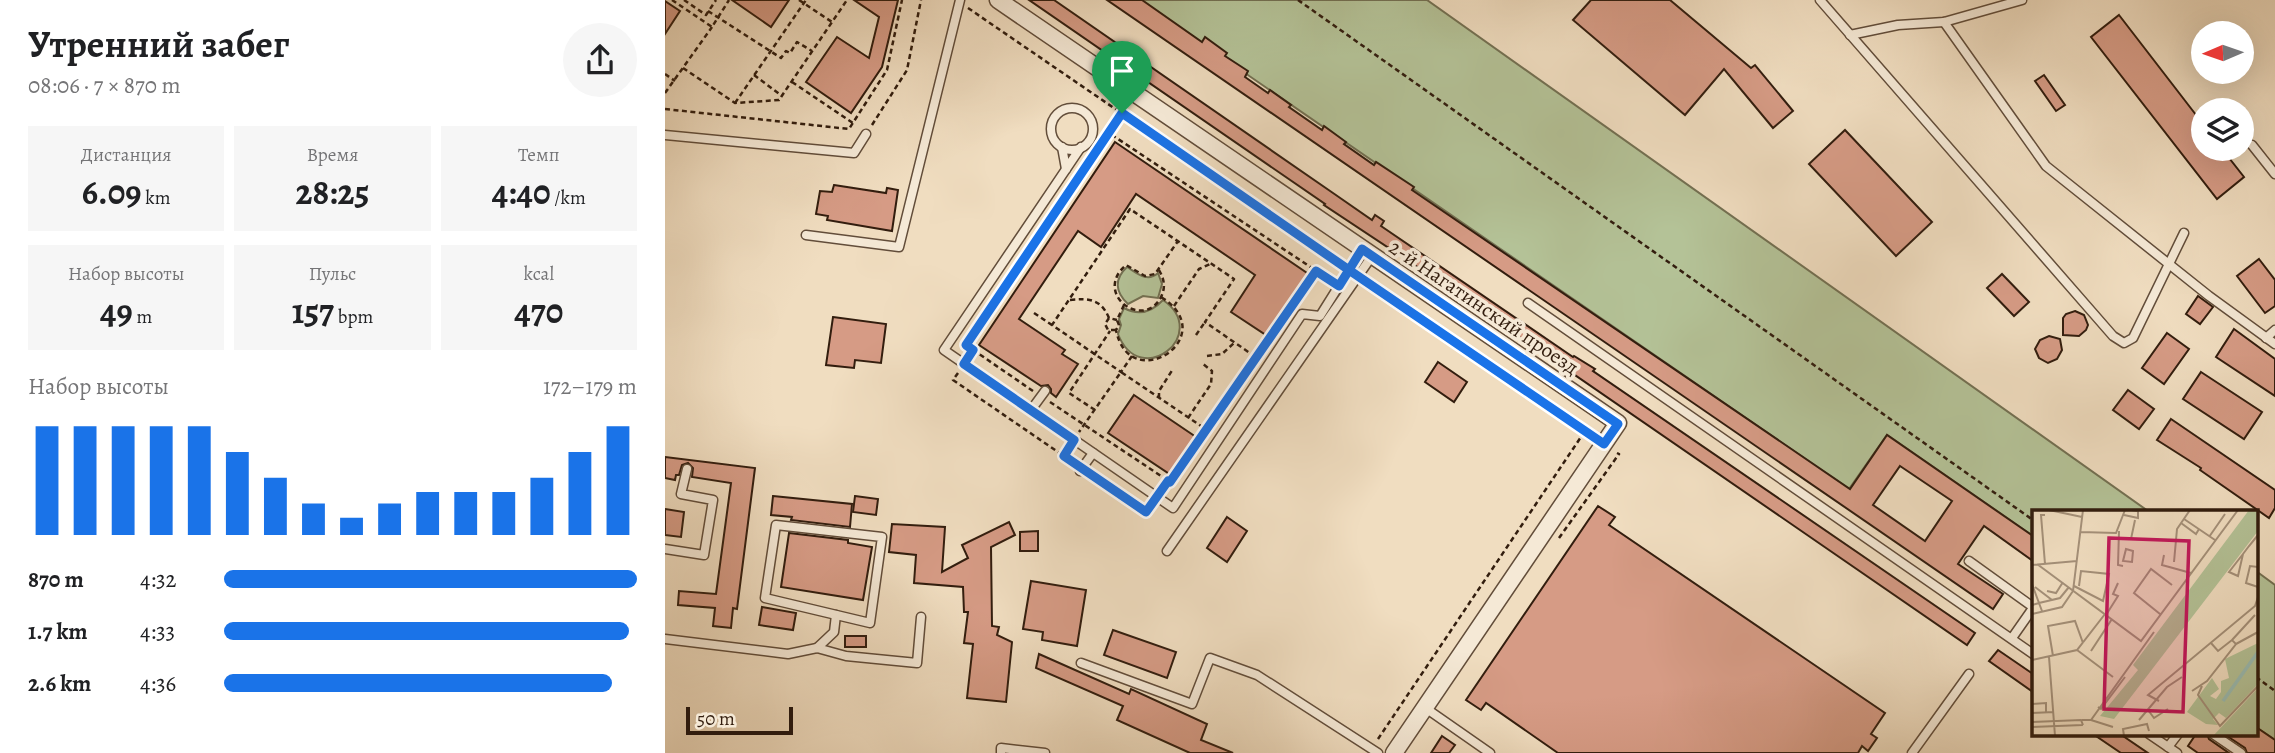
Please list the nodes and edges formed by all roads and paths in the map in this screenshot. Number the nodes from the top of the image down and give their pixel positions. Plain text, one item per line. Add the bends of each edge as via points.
1 (671, 0) edge
2 (684, 0) edge
3 (716, 0) edge
4 (729, 0) edge
5 (799, 0) edge
6 (847, 0) edge
7 (902, 0) edge
8 (921, 0) edge
9 (998, 0) edge
10 (1298, 0) edge
11 (1820, 0) edge
12 (2022, 0) edge
13 (960, 1) edge
14 (805, 2) edge
15 (708, 11) junction
16 (718, 18) junction
17 (832, 22) junction
18 (1944, 22) junction
19 (712, 27) junction
20 (1850, 35) junction
21 (770, 51) junction
22 (812, 51) junction
23 (683, 68) junction
24 (665, 74) edge
25 (754, 75) junction
26 (675, 81) junction
27 (791, 82) junction
28 (665, 93) edge
29 (782, 96) junction
30 (735, 103) junction
31 (665, 109) edge
32 (1122, 113) junction
33 (853, 123) junction
34 (1109, 133) junction
35 (866, 134) joint
36 (665, 135) edge
37 (1062, 147) junction
38 (1081, 147) junction
39 (2254, 148) edge
40 (1066, 169) junction
41 (2275, 174) edge
42 (2184, 233) dead end
43 (806, 235) dead end
44 (1178, 241) junction
45 (1367, 253) junction
46 (1211, 264) junction
47 (2169, 264) junction
48 (1349, 270) junction
49 (1159, 271) junction
50 (1316, 271) junction
51 (1358, 276) junction
52 (1339, 286) junction
53 (1161, 297) junction
54 (1069, 300) junction
55 (1528, 303) dead end
56 (1125, 305) junction
57 (1174, 306) junction
58 (1034, 313) dead end
59 (1109, 318) junction
60 (1117, 320) junction
61 (1205, 322) junction
62 (1052, 325) junction
63 (1116, 330) junction
64 (2275, 330) edge
65 (1110, 331) junction
66 (1196, 335) dead end
67 (2266, 338) junction
68 (1234, 342) junction
69 (2275, 345) edge
70 (973, 350) junction
71 (1095, 354) junction
72 (1132, 356) junction
73 (1206, 356) dead end
74 (1257, 358) junction
75 (964, 364) junction
76 (1203, 364) dead end
77 (1173, 369) dead end
78 (1121, 372) junction
79 (1043, 394) junction
80 (1159, 398) junction
81 (1031, 410) junction
82 (1094, 410) junction
83 (1188, 418) junction
84 (1085, 425) junction
85 (1206, 430) junction
86 (1585, 431) junction
87 (1074, 440) junction
88 (1604, 444) junction
89 (1093, 453) junction
90 (1064, 456) junction
91 (687, 468) dead end
92 (1081, 470) junction
93 (1168, 481) junction
94 (1157, 497) junction
95 (2032, 519) edge
96 (1555, 545) dead end
97 (665, 549) edge
98 (1167, 551) dead end
99 (1969, 561) dead end
100 (2032, 607) edge
101 (2032, 609) edge
102 (836, 615) junction
103 (921, 617) dead end
104 (2011, 638) junction
105 (665, 639) edge
106 (817, 648) junction
107 (2032, 653) edge
108 (1081, 663) dead end
109 (1969, 674) dead end
110 (2257, 678) edge
111 (2275, 691) edge
112 (1424, 707) junction
113 (2152, 736) edge
114 (2176, 736) edge
115 (2216, 736) edge
116 (2168, 747) junction
117 (1375, 751) edge
118 (1001, 753) edge
119 (1045, 753) edge
120 (1394, 753) edge
121 (1490, 753) edge
122 (1912, 753) edge
123 (2177, 753) edge
124 (2241, 753) edge

1 - 19 path
2 - 15 path via 706,15
3 - 15 path
4 - 16 path
5 - 14 path
6 - 17 path
7 - 33 path via 887,70
8 - 35 path via 907,70
9 - 45 street, 2-й Нагатинский проезд
10 - 95 path
11 - 20 lane
12 - 18 lane
13 - 32 path
13 - 43 lane via 899,247
14 - 17 path
14 - 21 path
15 - 16 path
16 - 19 path
16 - 21 path
17 - 22 path
18 - 20 lane
18 - 47 lane via 2046,166
19 - 23 path
20 - 47 lane via 2113,336 2124,343 2133,338
21 - 22 path via 781,58 797,42
21 - 25 path
22 - 27 path
23 - 26 path
23 - 30 path
24 - 26 path
25 - 29 path
25 - 30 path
26 - 28 path
27 - 29 path
27 - 33 path
29 - 30 path via 779,100
31 - 33 path via 849,129
32 - 34 path
32 - 48 path
34 - 50 path
34 - 70 path via 966,345
35 - 36 lane via 854,153
37 - 38 lane
37 - 38 lane via 1053,139 1052,121 1072,108 1084,112 1092,124 1090,137
37 - 40 lane
38 - 40 lane
39 - 41 lane
40 - 75 lane via 944,350
42 - 47 lane
44 - 46 path
44 - 49 path
44 - 54 path via 1130,209
45 - 48 lane
45 - 51 lane
45 - 88 street, 2-й Нагатинский проезд via 1618,424
46 - 57 path via 1199,270
46 - 61 path via 1234,279
47 - 67 lane
48 - 52 lane
49 - 53 path via 1164,286
49 - 56 path via 1145,275 1126,265 1115,286
50 - 52 path
50 - 74 path
51 - 86 path
51 - 98 lane
52 - 94 lane via 1320,316 1302,314 1173,508
53 - 56 path via 1155,306 1142,311
53 - 57 path
54 - 59 path via 1096,300
54 - 62 path
55 - 104 lane
56 - 60 path
57 - 72 path via 1182,326 1175,349 1153,361
58 - 62 path
59 - 60 path
59 - 65 path via 1105,324
60 - 63 path
61 - 66 path
61 - 68 path
62 - 71 path
63 - 65 path
63 - 72 path via 1123,349
64 - 67 lane
65 - 71 path
67 - 69 lane
68 - 73 path via 1222,354
68 - 74 path
70 - 75 path
70 - 79 path
71 - 78 path
71 - 82 path via 1069,393
72 - 78 path
74 - 85 path
75 - 81 lane
75 - 90 path via 953,380
76 - 83 path via 1212,371 1211,384
77 - 80 path
78 - 80 path
78 - 82 path
79 - 81 lane
79 - 84 path
80 - 83 path
81 - 87 lane
82 - 84 path
83 - 85 path
84 - 87 path
84 - 93 path
85 - 93 path
86 - 88 path
86 - 117 path
87 - 89 lane
87 - 90 path
88 - 96 path via 1619,454
88 - 112 street, 2-й Нагатинский проезд
89 - 92 lane
89 - 94 lane
90 - 92 path
91 - 97 lane via 681,494 713,500 704,555
92 - 94 path via 1146,512
93 - 94 path
99 - 100 lane
101 - 104 lane
102 - 102 lane via 870,623 882,537 776,525 765,598
102 - 106 lane via 834,632
103 - 106 lane via 917,663 846,656
104 - 107 lane
105 - 106 lane via 788,654
108 - 117 lane via 1192,704 1210,658 1257,676
109 - 122 lane
110 - 111 path
112 - 120 street, 2-й Нагатинский проезд
112 - 121 lane
113 - 116 lane
114 - 116 lane
115 - 124 lane
116 - 123 lane
118 - 119 lane via 1001,748

